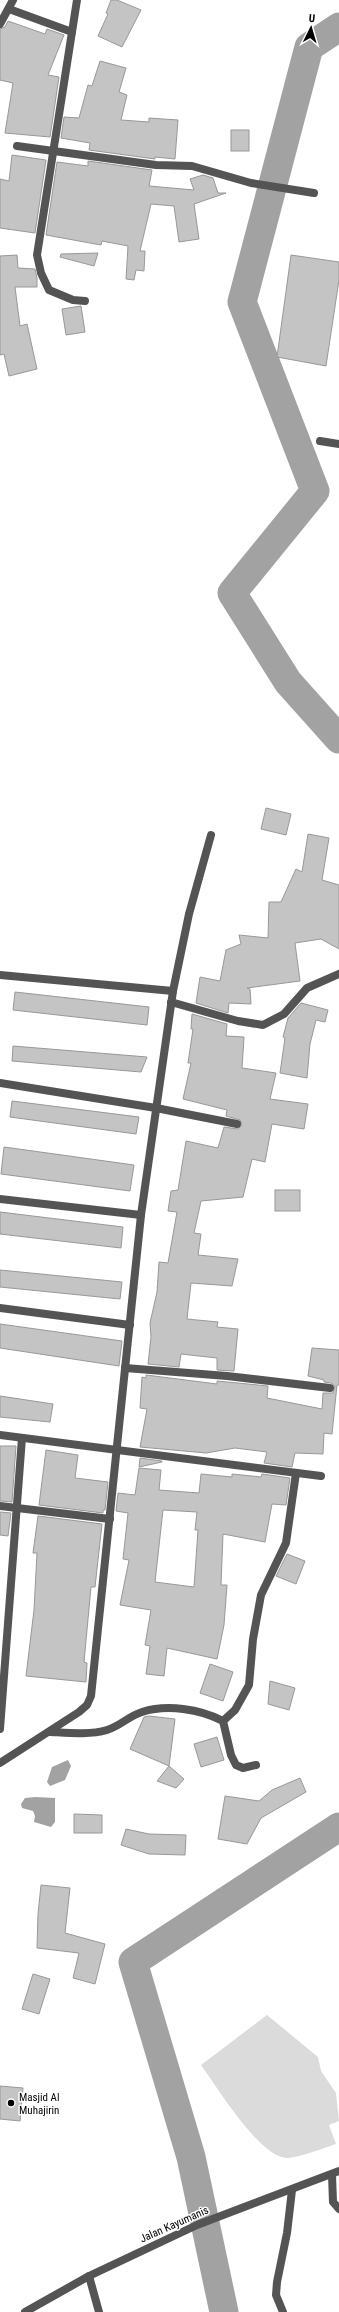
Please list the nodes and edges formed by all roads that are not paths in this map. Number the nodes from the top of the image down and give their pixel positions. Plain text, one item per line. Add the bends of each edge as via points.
1 (13, 0) edge
2 (77, 0) edge
3 (9, 9) junction
4 (0, 24) edge
5 (72, 32) junction
6 (17, 146) dead end
7 (54, 150) junction
8 (314, 193) dead end
9 (85, 301) dead end
10 (320, 441) dead end
11 (339, 444) edge
12 (211, 835) dead end
13 (339, 974) edge
14 (0, 975) edge
15 (173, 991) junction
16 (171, 1002) junction
17 (0, 1083) edge
18 (156, 1108) junction
19 (237, 1124) dead end
20 (0, 1199) edge
21 (141, 1215) junction
22 (0, 1308) edge
23 (130, 1325) junction
24 (125, 1368) junction
25 (330, 1388) dead end
26 (0, 1435) edge
27 (22, 1438) junction
28 (116, 1450) junction
29 (296, 1473) junction
30 (321, 1476) dead end
31 (0, 1506) edge
32 (16, 1508) junction
33 (110, 1519) junction
34 (223, 1721) junction
35 (0, 1729) edge
36 (51, 1732) junction
37 (0, 1764) edge
38 (256, 1765) dead end
39 (335, 2173) edge
40 (292, 2190) junction
41 (339, 2208) edge
42 (89, 2276) junction
43 (25, 2312) edge
44 (99, 2312) edge
45 (283, 2312) edge

1 - 3 street
2 - 5 street
3 - 4 street
3 - 5 street
5 - 7 street
6 - 7 street
7 - 8 street via 156,165 192,166 251,183
7 - 9 street via 37,254 41,273 49,290 73,300
10 - 11 street
12 - 15 street
13 - 16 street via 307,988 284,1014 263,1025 238,1021
14 - 15 street
15 - 16 street
16 - 18 street
17 - 18 street
18 - 19 street
18 - 21 street
20 - 21 street
21 - 23 street
22 - 23 street
23 - 24 street
24 - 25 street
24 - 28 street
26 - 27 street
27 - 28 street
27 - 32 street
28 - 29 street
28 - 33 street
29 - 30 street
29 - 34 street via 286,1543 261,1595 248,1685 235,1710
31 - 32 street
32 - 33 street
32 - 35 street
33 - 36 street via 91,1696 87,1706
34 - 36 street via 212,1715 170,1708 141,1713 105,1731
34 - 38 street via 236,1765 243,1768
36 - 37 street
39 - 40 street, Jalan Kayumanis
39 - 41 street via 333,2202
40 - 42 street, Jalan Kayumanis via 196,2225
40 - 45 street via 287,2232 276,2282 276,2295
42 - 43 street, Jalan Kayumanis
42 - 44 street

